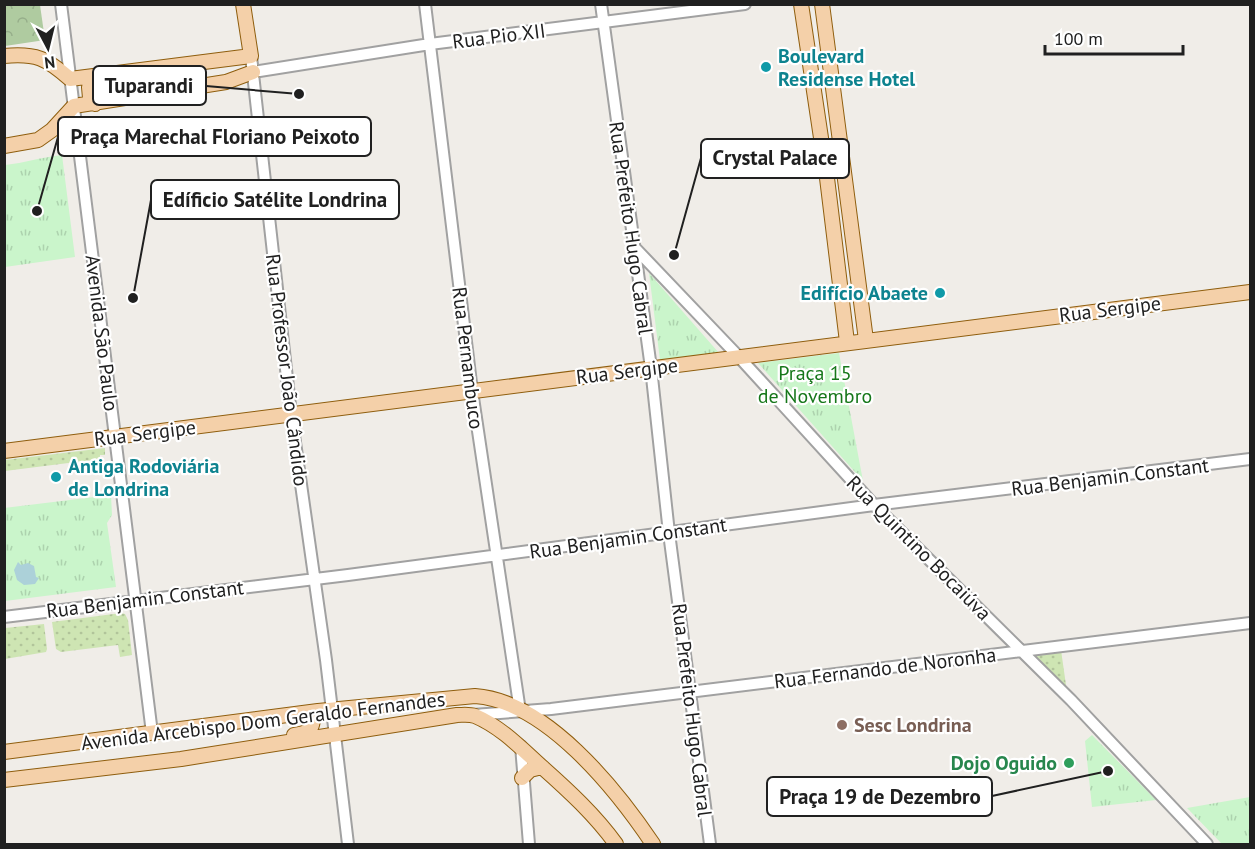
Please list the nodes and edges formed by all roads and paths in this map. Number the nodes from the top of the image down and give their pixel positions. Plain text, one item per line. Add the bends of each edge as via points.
1 (61, 4) edge
2 (243, 4) edge
3 (425, 4) edge
4 (601, 4) edge
5 (745, 4) edge
6 (801, 4) edge
7 (822, 4) edge
8 (603, 23) junction
9 (430, 44) junction
10 (251, 56) junction
11 (4, 57) edge
12 (223, 60) junction
13 (253, 72) junction
14 (99, 76) junction
15 (70, 79) junction
16 (226, 82) junction
17 (95, 104) junction
18 (74, 106) junction
19 (4, 146) edge
20 (635, 247) junction
21 (1251, 291) edge
22 (860, 297) junction
23 (842, 298) junction
24 (866, 340) junction
25 (847, 342) junction
26 (739, 357) junction
27 (651, 368) junction
28 (472, 391) junction
29 (291, 414) junction
30 (115, 436) junction
31 (4, 450) edge
32 (1251, 459) edge
33 (874, 505) junction
34 (669, 533) junction
35 (495, 556) junction
36 (315, 579) junction
37 (136, 602) junction
38 (4, 617) edge
39 (1251, 623) edge
40 (1021, 651) junction
41 (690, 692) junction
42 (331, 710) junction
43 (312, 711) junction
44 (520, 711) junction
45 (472, 715) junction
46 (152, 733) junction
47 (334, 735) junction
48 (520, 746) junction
49 (4, 752) edge
50 (181, 759) junction
51 (542, 766) junction
52 (522, 778) junction
53 (4, 780) edge
54 (348, 844) edge
55 (529, 844) edge
56 (616, 844) edge
57 (653, 844) edge
58 (710, 844) edge
59 (1207, 844) edge

1 - 15 street, Avenida São Paulo
2 - 10 main road, Rua Professor João Cândido
3 - 9 street, Rua Pernambuco
4 - 8 street, Rua Prefeito Hugo Cabral
5 - 8 street, Rua Pio XII
6 - 23 main road
7 - 22 main road
8 - 9 street, Rua Pio XII
8 - 20 street, Rua Prefeito Hugo Cabral
9 - 13 street, Rua Pio XII
9 - 28 street, Rua Pernambuco
10 - 12 main road
10 - 13 street, Rua Professor João Cândido
11 - 15 main road via 35,56
12 - 14 main road
12 - 16 main road
13 - 16 main road
13 - 29 street, Rua Professor João Cândido
14 - 15 main road
14 - 17 main road via 89,87
15 - 18 street, Avenida São Paulo
16 - 17 main road
17 - 18 main road
18 - 19 main road via 38,140
18 - 30 street, Avenida São Paulo
20 - 26 street, Rua Quintino Bocaiúva
20 - 27 street, Rua Prefeito Hugo Cabral
21 - 24 main road, Rua Sergipe
22 - 23 main road
22 - 24 main road
23 - 25 main road
24 - 25 main road, Rua Sergipe
25 - 26 main road, Rua Sergipe
26 - 27 main road, Rua Sergipe
26 - 33 street, Rua Quintino Bocaiúva
27 - 28 main road, Rua Sergipe
27 - 34 street, Rua Prefeito Hugo Cabral
28 - 29 main road, Rua Sergipe
28 - 35 street, Rua Pernambuco
29 - 30 main road, Rua Sergipe
29 - 36 street, Rua Professor João Cândido
30 - 31 main road, Rua Sergipe
30 - 37 street, Avenida São Paulo
32 - 33 street, Rua Benjamin Constant
33 - 34 street, Rua Benjamin Constant
33 - 40 street, Rua Quintino Bocaiúva
34 - 35 street, Rua Benjamin Constant
34 - 41 street, Rua Prefeito Hugo Cabral
35 - 36 street, Rua Benjamin Constant
35 - 44 street, Rua Pernambuco
36 - 37 street, Rua Benjamin Constant
36 - 42 street, Rua Professor João Cândido
37 - 38 street, Rua Benjamin Constant
37 - 46 street, Avenida São Paulo
39 - 40 street, Rua Fernando de Noronha
40 - 41 street, Rua Fernando de Noronha
40 - 59 street, Rua Quintino Bocaiúva
41 - 44 street, Rua Fernando de Noronha
41 - 58 street, Rua Prefeito Hugo Cabral
42 - 43 main road, Avenida Arcebispo Dom Geraldo Fernandes
42 - 44 main road, Avenida Arcebispo Dom Geraldo Fernandes via 475,696 499,700
42 - 47 street, Rua Professor João Cândido
43 - 46 main road, Avenida Arcebispo Dom Geraldo Fernandes
43 - 50 main road via 312,727 306,734 191,748
44 - 45 street, Avenida Arcebispo Dom Geraldo Fernandes
44 - 57 main road, Avenida Arcebispo Dom Geraldo Fernandes via 552,730 593,768
45 - 47 main road, Avenida Arcebispo Dom Geraldo Fernandes
45 - 48 main road, Avenida Arcebispo Dom Geraldo Fernandes
46 - 49 main road, Avenida Arcebispo Dom Geraldo Fernandes
47 - 50 main road, Avenida Arcebispo Dom Geraldo Fernandes
47 - 54 street, Rua Professor João Cândido
48 - 51 main road, Avenida Arcebispo Dom Geraldo Fernandes
48 - 52 street
50 - 53 main road, Avenida Arcebispo Dom Geraldo Fernandes
51 - 52 main road
51 - 56 main road, Avenida Arcebispo Dom Geraldo Fernandes
52 - 55 street

